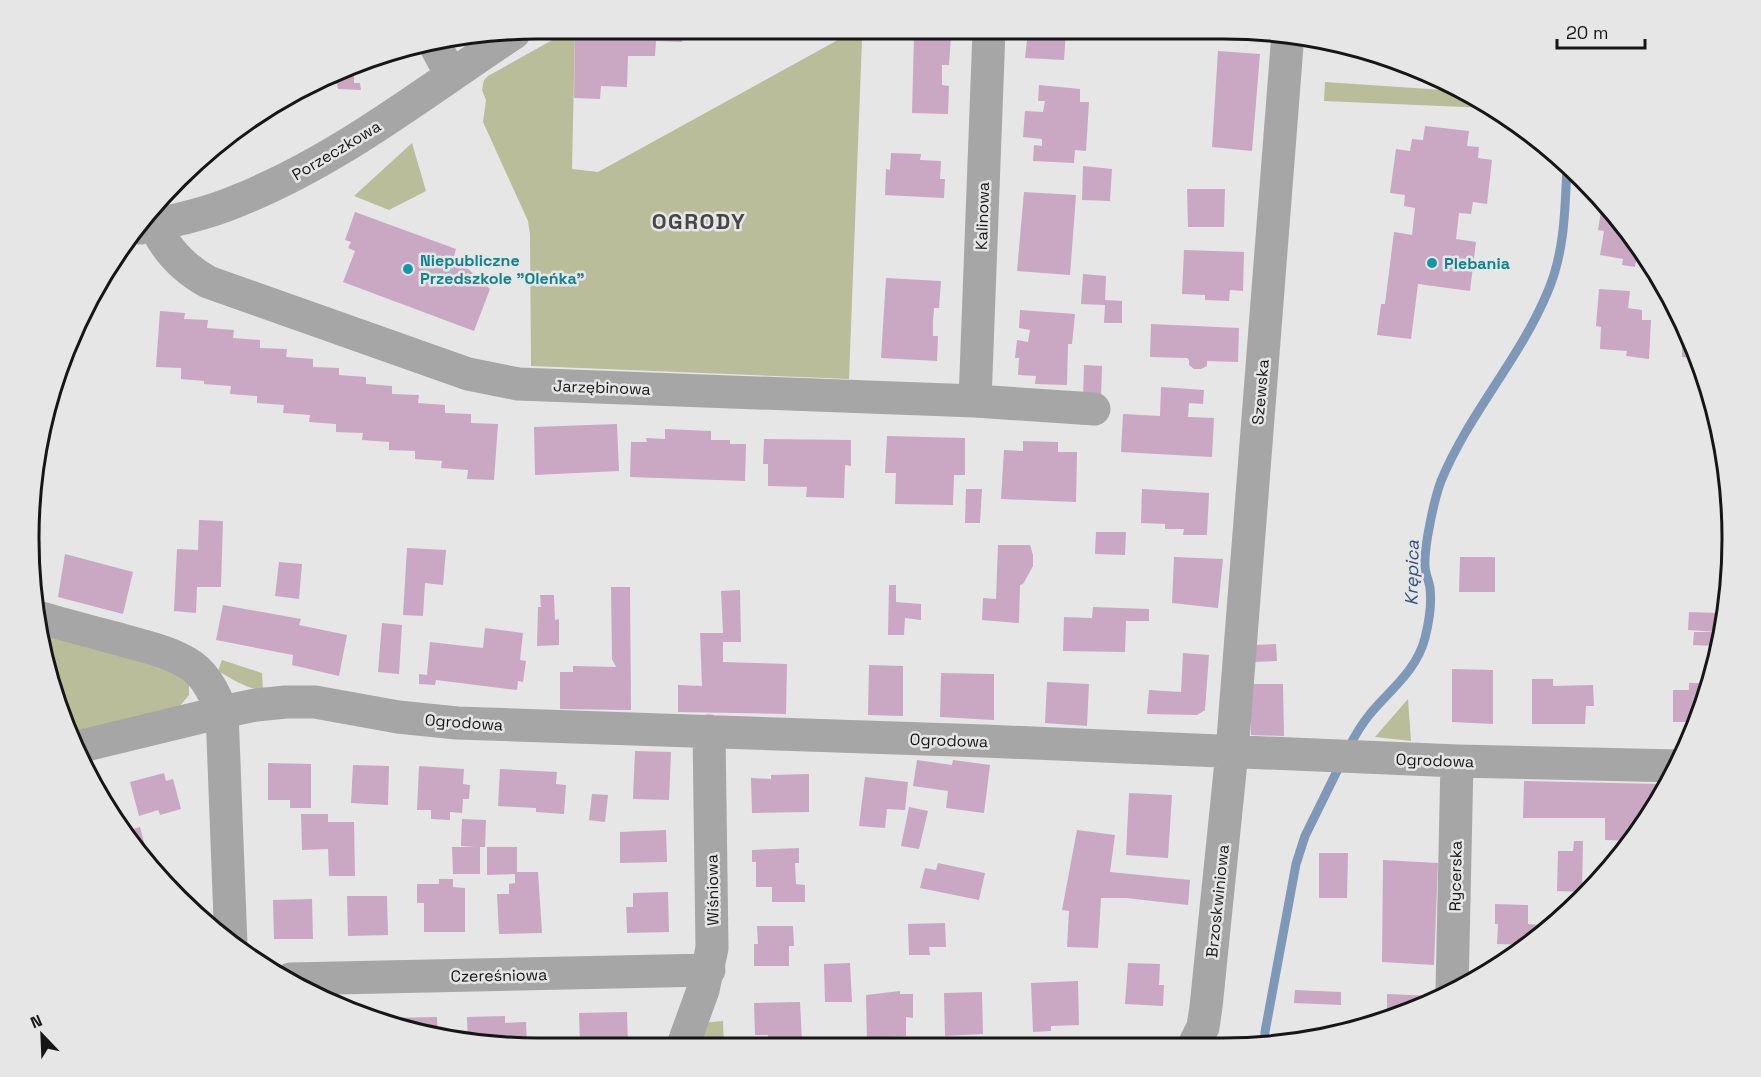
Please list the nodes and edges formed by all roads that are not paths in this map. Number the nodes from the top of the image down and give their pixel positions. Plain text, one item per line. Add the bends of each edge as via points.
1 (989, 39) edge
2 (503, 40) edge
3 (1287, 43) edge
4 (438, 50) edge
5 (451, 75) junction
6 (152, 222) edge
7 (150, 225) edge
8 (975, 401) junction
9 (1094, 409) dead end
10 (46, 619) edge
11 (222, 712) junction
12 (710, 731) junction
13 (84, 745) edge
14 (1232, 752) junction
15 (1457, 761) junction
16 (1667, 766) edge
17 (231, 932) edge
18 (709, 970) junction
19 (304, 979) edge
20 (1452, 981) edge
21 (685, 1038) edge
22 (1198, 1038) edge

1 - 8 street, Kalinowa
2 - 5 street, Porzeczkowa
3 - 14 street, Szewska
4 - 5 street
5 - 6 street, Porzeczkowa via 347,146 274,186 193,216
7 - 8 street, Jarzębinowa via 180,264 208,282 484,379 518,384
8 - 9 street, Jarzębinowa
10 - 11 street via 177,658 194,667 207,681
11 - 12 street, Ogrodowa via 256,705 315,702 438,722
11 - 13 street, Ogrodowa
11 - 17 street
12 - 14 street, Ogrodowa
12 - 18 street, Wiśniowa
14 - 15 street, Ogrodowa
14 - 22 street, Brzoskwiniowa via 1206,1007
15 - 16 street, Ogrodowa
15 - 20 street, Rycerska
18 - 19 street, Czereśniowa
18 - 21 street, Wiśniowa

